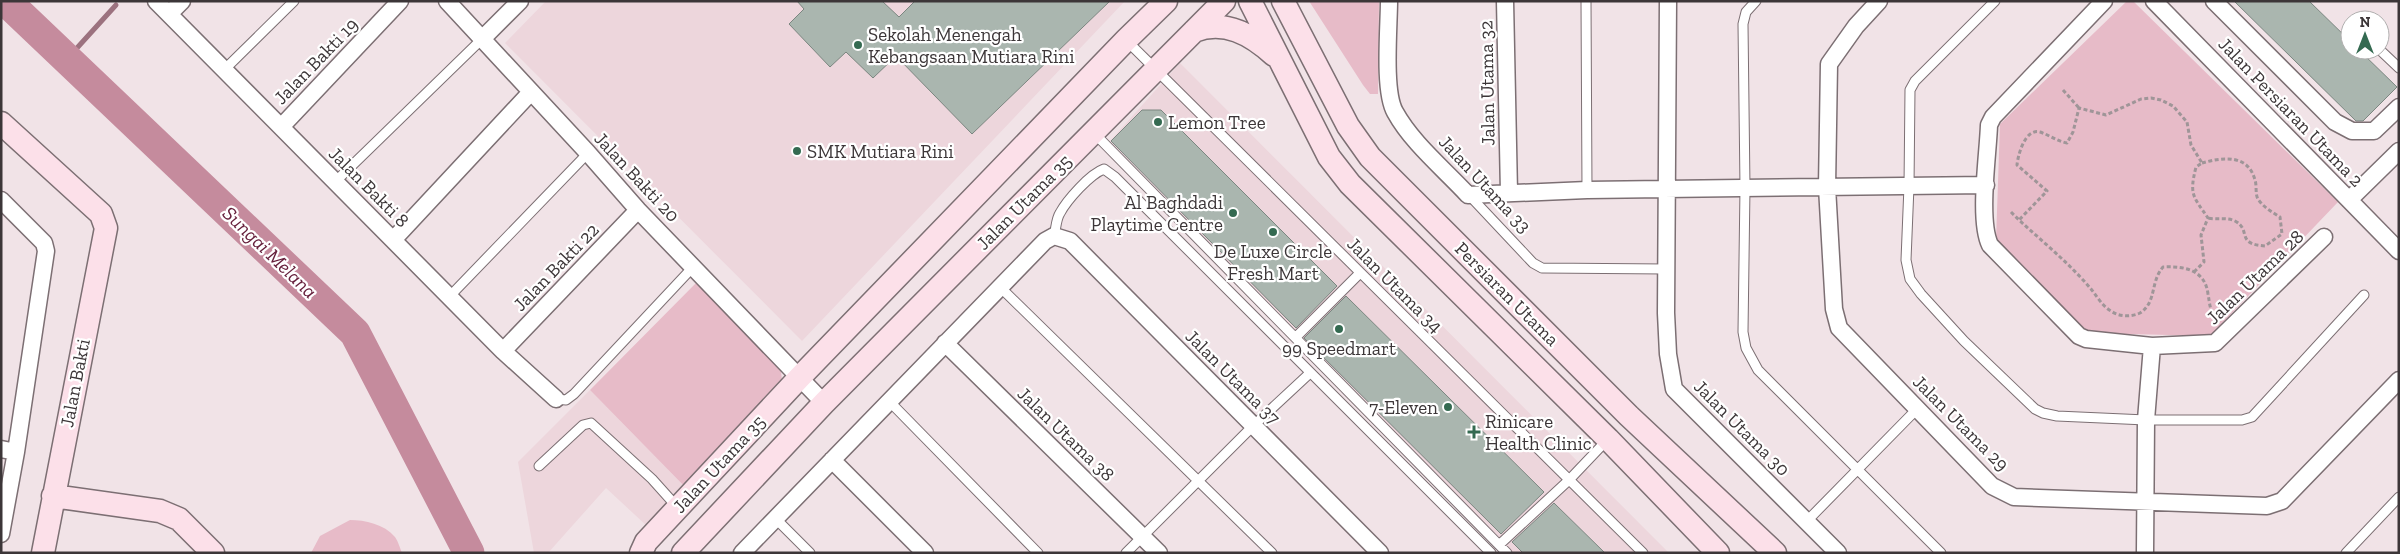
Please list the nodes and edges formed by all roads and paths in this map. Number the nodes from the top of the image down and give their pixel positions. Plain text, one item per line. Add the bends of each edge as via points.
1 (156, 1) edge
2 (182, 1) edge
3 (294, 1) edge
4 (400, 1) edge
5 (447, 1) edge
6 (520, 1) edge
7 (1166, 1) edge
8 (1224, 1) edge
9 (1250, 1) edge
10 (1283, 1) edge
11 (1389, 1) edge
12 (1505, 1) edge
13 (1586, 1) edge
14 (1668, 1) edge
15 (1756, 1) edge
16 (1879, 1) edge
17 (1995, 1) edge
18 (2104, 1) edge
19 (2154, 1) edge
20 (2214, 1) edge
21 (169, 14) junction
22 (1194, 31) junction
23 (482, 39) junction
24 (1126, 40) junction
25 (1279, 60) junction
26 (224, 70) junction
27 (1156, 70) junction
28 (2063, 90) dead end
29 (531, 92) junction
30 (2399, 107) edge
31 (2079, 108) junction
32 (1, 123) edge
33 (281, 127) junction
34 (1094, 133) junction
35 (2399, 151) edge
36 (588, 153) junction
37 (2202, 163) junction
38 (336, 182) junction
39 (1986, 185) junction
40 (1909, 186) junction
41 (1827, 187) junction
42 (1745, 188) junction
43 (1667, 189) junction
44 (1587, 190) junction
45 (1509, 193) junction
46 (1468, 195) junction
47 (1, 200) edge
48 (2349, 200) junction
49 (638, 210) junction
50 (2011, 212) dead end
51 (2208, 218) junction
52 (2019, 220) junction
53 (1054, 236) junction
54 (2324, 237) dead end
55 (393, 240) junction
56 (2399, 251) edge
57 (694, 266) junction
58 (1666, 269) junction
59 (2194, 272) junction
60 (1360, 273) junction
61 (1000, 287) junction
62 (450, 296) junction
63 (2364, 296) dead end
64 (2230, 328) junction
65 (1296, 337) junction
66 (945, 343) junction
67 (2152, 346) junction
68 (503, 351) junction
69 (1310, 373) junction
70 (800, 377) junction
71 (2399, 380) edge
72 (556, 399) joint
73 (889, 401) junction
74 (824, 403) junction
75 (1917, 409) junction
76 (2146, 420) junction
77 (1253, 426) junction
78 (1608, 439) junction
79 (9, 450) edge
80 (832, 460) junction
81 (539, 466) dead end
82 (1858, 470) junction
83 (1569, 480) junction
84 (1198, 481) junction
85 (53, 496) junction
86 (2399, 497) edge
87 (2146, 503) junction
88 (678, 508) junction
89 (775, 518) junction
90 (1806, 522) junction
91 (1, 534) edge
92 (1142, 536) junction
93 (1499, 545) junction
94 (43, 553) edge
95 (213, 553) edge
96 (641, 553) edge
97 (683, 553) edge
98 (742, 553) edge
99 (810, 553) edge
100 (925, 553) edge
101 (1038, 553) edge
102 (1126, 553) edge
103 (1159, 553) edge
104 (1272, 553) edge
105 (1380, 553) edge
106 (1491, 553) edge
107 (1507, 553) edge
108 (1643, 553) edge
109 (1718, 553) edge
110 (1775, 553) edge
111 (1838, 553) edge
112 (1941, 553) edge
113 (2145, 553) edge
114 (2346, 553) edge

1 - 21 street, Jalan Bakti 8
2 - 21 street
3 - 26 lane
4 - 33 street, Jalan Bakti 19
5 - 23 street, Jalan Bakti 20
6 - 23 street
7 - 24 street, Jalan Utama 35
8 - 22 street, Jalan Utama 35
9 - 25 street, Persiaran Utama
10 - 110 street, Persiaran Utama via 1348,126 1370,157 1629,416
11 - 46 street, Jalan Utama 33 via 1389,93 1394,111 1416,140
12 - 45 street, Jalan Utama 32
13 - 44 lane
14 - 43 street, Jalan Utama 30
15 - 42 lane via 1746,12 1743,24
16 - 41 street, Jalan Utama 29 via 1829,64
17 - 40 lane via 1910,90
18 - 39 street, Jalan Utama 28 via 1993,117
19 - 48 street, Jalan Persiaran Utama 2
20 - 30 street via 2335,122 2352,131 2374,131
21 - 26 street, Jalan Bakti 8
22 - 25 street via 1207,26 1229,28 1258,40
22 - 27 street, Jalan Utama 35
23 - 29 street, Jalan Bakti 20
23 - 38 lane
24 - 27 lane, Jalan Utama 34
24 - 70 street, Jalan Utama 35
25 - 78 street, Persiaran Utama via 1330,157 1350,184
26 - 33 street, Jalan Bakti 8
27 - 34 street, Jalan Utama 35
27 - 60 lane, Jalan Utama 34
28 - 31 path
29 - 36 street, Jalan Bakti 20
29 - 55 street
31 - 37 path via 2106,115 2141,99 2160,100 2173,106 2187,122 2191,145
31 - 52 path via 2067,143 2040,132 2025,139 2017,165 2047,191
32 - 85 street, Jalan Bakti via 101,214 106,228
33 - 38 street, Jalan Bakti 8
34 - 65 lane
34 - 74 street, Jalan Utama 35
35 - 48 street
36 - 49 street, Jalan Bakti 20
36 - 62 lane
37 - 51 path via 2196,167 2192,191 2196,203
37 - 51 path via 2230,158 2245,164 2255,178 2257,197 2280,217 2282,234 2265,246 2252,245 2236,221
38 - 55 street, Jalan Bakti 8
39 - 40 street
39 - 67 street, Jalan Utama 28 via 1985,235 1990,245 2079,336
40 - 41 street
40 - 76 lane via 1906,260 1910,279 1964,341 2035,409 2057,416
41 - 42 street
41 - 75 street, Jalan Utama 29 via 1834,309 1839,328
42 - 43 street
42 - 82 lane via 1743,332 1746,348 1758,370
43 - 44 street
43 - 58 street, Jalan Utama 30
44 - 45 street
45 - 46 street
46 - 58 lane, Jalan Utama 33 via 1533,263 1542,268
47 - 79 street via 44,243 46,251
48 - 56 street, Jalan Persiaran Utama 2
49 - 57 street, Jalan Bakti 20
49 - 68 street, Jalan Bakti 22
50 - 52 path
51 - 59 path via 2201,235 2204,262
52 - 59 path via 2112,312 2129,316 2140,312 2150,303 2153,282 2163,267 2190,268
53 - 61 street via 1044,241
53 - 69 lane via 1060,213 1095,172 1104,169
53 - 77 street, Jalan Utama 37 via 1070,241
54 - 64 street, Jalan Utama 28
55 - 62 street, Jalan Bakti 8
57 - 70 street, Jalan Bakti 20
57 - 72 lane via 574,394 566,400
58 - 90 street, Jalan Utama 30 via 1668,354 1674,389
59 - 64 path via 2206,286 2209,306 2215,316
60 - 65 lane
60 - 83 lane, Jalan Utama 34
61 - 66 street
61 - 84 lane
62 - 68 street, Jalan Bakti 8
63 - 76 lane via 2252,417 2242,420
64 - 67 street, Jalan Utama 28 via 2215,343
65 - 93 lane
66 - 73 street
66 - 92 street, Jalan Utama 38
67 - 76 street
68 - 72 street, Jalan Bakti 8
69 - 77 lane
69 - 106 lane
70 - 74 street
70 - 88 street, Jalan Utama 35
71 - 87 street, Jalan Utama 29 via 2282,501 2267,506
73 - 80 street
73 - 101 lane
74 - 97 street, Jalan Utama 35
75 - 82 lane
75 - 87 street, Jalan Utama 29 via 1992,486 2014,497
76 - 87 street
77 - 84 lane
77 - 105 street, Jalan Utama 37
78 - 83 lane
78 - 109 street, Persiaran Utama
79 - 91 street
80 - 89 street
80 - 100 street
81 - 88 lane via 583,425 591,423 652,479
82 - 90 lane
82 - 112 lane
83 - 93 lane
83 - 108 lane, Jalan Utama 34
84 - 92 lane
84 - 104 lane
85 - 94 street, Jalan Bakti
85 - 95 street via 160,511 179,519
86 - 114 lane
87 - 113 street
88 - 96 street, Jalan Utama 35 via 646,542
89 - 98 street
89 - 99 lane
90 - 111 street, Jalan Utama 30
92 - 102 lane
92 - 103 street, Jalan Utama 38
93 - 107 lane

